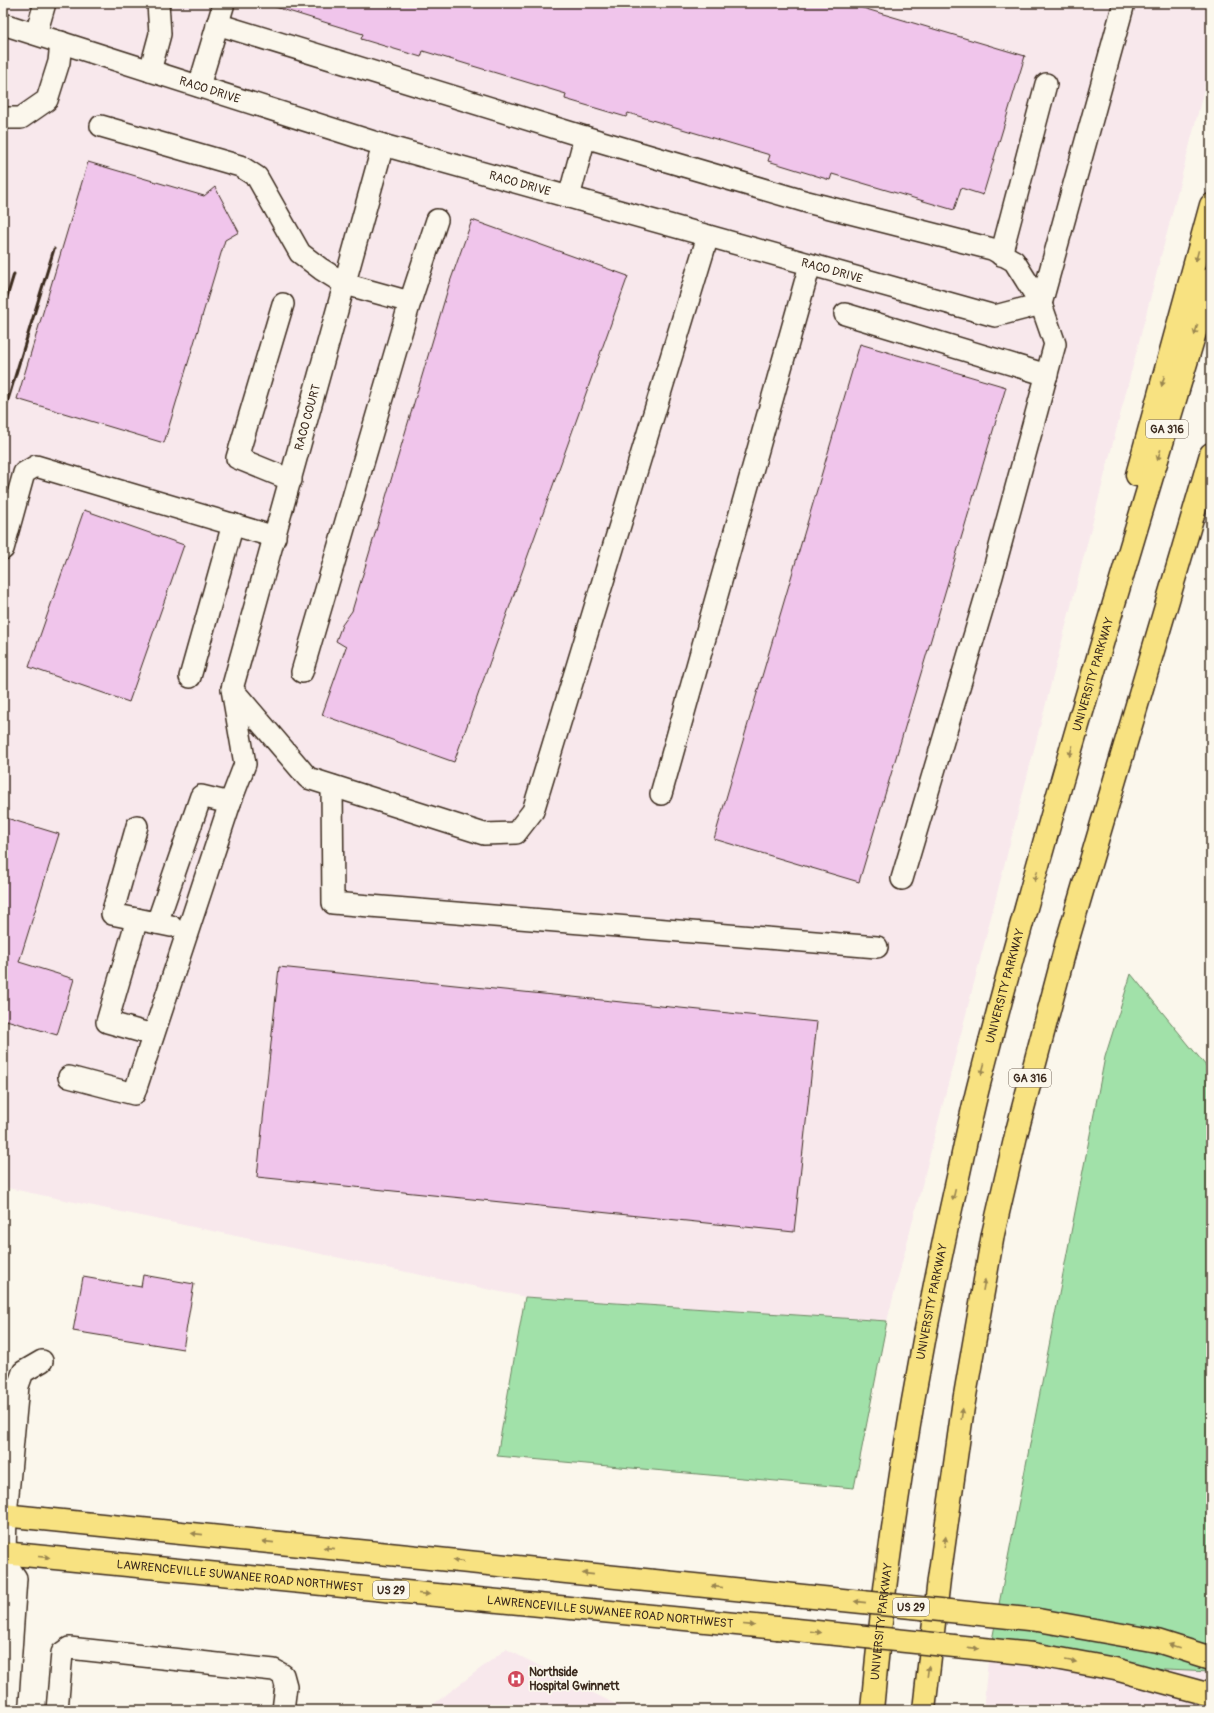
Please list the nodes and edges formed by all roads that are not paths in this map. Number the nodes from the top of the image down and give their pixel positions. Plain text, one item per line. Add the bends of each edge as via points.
1 (45, 3) edge
2 (158, 3) edge
3 (224, 3) edge
4 (1123, 3) edge
5 (3, 24) edge
6 (217, 24) junction
7 (36, 34) junction
8 (61, 42) junction
9 (150, 71) junction
10 (1046, 84) dead end
11 (199, 86) junction
12 (3, 118) edge
13 (101, 126) dead end
14 (586, 137) junction
15 (383, 145) junction
16 (569, 197) junction
17 (1211, 205) edge
18 (436, 220) dead end
19 (708, 236) junction
20 (1001, 255) junction
21 (810, 265) junction
22 (1211, 279) edge
23 (345, 284) junction
24 (410, 302) junction
25 (283, 304) dead end
26 (1041, 304) junction
27 (845, 314) dead end
28 (1047, 375) junction
29 (1210, 457) edge
30 (291, 480) junction
31 (233, 524) junction
32 (275, 537) junction
33 (3, 549) edge
34 (1122, 579) junction
35 (302, 672) dead end
36 (190, 677) dead end
37 (232, 689) junction
38 (332, 786) junction
39 (661, 794) dead end
40 (230, 803) junction
41 (137, 826) dead end
42 (902, 879) dead end
43 (147, 921) junction
44 (187, 929) junction
45 (877, 947) dead end
46 (153, 1035) junction
47 (69, 1077) dead end
48 (42, 1361) dead end
49 (4, 1515) edge
50 (4, 1558) edge
51 (1211, 1658) edge
52 (1211, 1695) edge
53 (6, 1710) edge
54 (57, 1710) edge
55 (283, 1710) edge
56 (872, 1710) edge
57 (924, 1710) edge

1 - 7 street
2 - 9 street via 160,34
3 - 6 street
4 - 26 street
5 - 7 street, RACO DRIVE
6 - 11 street
6 - 14 street
7 - 8 street, RACO DRIVE
8 - 9 street, RACO DRIVE
8 - 12 street via 59,62 47,100 21,118
9 - 11 street, RACO DRIVE
10 - 20 street
11 - 15 street, RACO DRIVE
13 - 23 street via 240,166 257,177 300,253
14 - 16 street
14 - 20 street via 807,202 992,250
15 - 16 street, RACO DRIVE
15 - 23 street, RACO COURT
16 - 19 street, RACO DRIVE
17 -> 34 main road via 1132,494
18 - 24 street
19 - 21 street, RACO DRIVE
19 - 38 street via 533,811 516,833 484,834
20 - 26 street via 1014,262
21 - 26 street, RACO DRIVE via 995,316
21 - 39 street
22 -> 34 main road, UNIVERSITY PARKWAY / GA 316
23 - 24 street
23 - 30 street, RACO COURT
24 - 35 street
25 - 30 street via 237,458
26 - 28 street via 1055,344
27 - 28 street
28 - 42 street via 992,576
57 -> 29 main road, GA 316 via 963,1407 993,1234 1065,949
30 - 32 street, RACO COURT
31 - 32 street
31 - 33 street via 36,466 24,472
31 - 36 street
32 - 37 street, RACO COURT
34 -> 56 main road, UNIVERSITY PARKWAY / GA 316 via 1058,796 982,1071 943,1243 908,1425 890,1546
37 - 38 street via 308,778
37 - 40 street via 245,764
38 - 45 street via 333,903
40 - 43 street via 201,796
40 - 44 street
41 - 43 street via 112,914
43 - 44 street
43 - 46 street via 107,1022
44 - 46 street
46 - 47 street via 134,1094
48 - 49 street via 23,1372 18,1386
49 - 50 street
51 -> 49 main road, US 29, bridge via 1157,1641 1038,1620
50 -> 52 main road, LAWRENCEVILLE SUWANEE ROAD NORTHWEST / US 29, bridge via 777,1628 1033,1654 1115,1669
50 - 53 street via 16,1578
54 - 55 street via 62,1653 69,1648 274,1670 283,1675 286,1686

